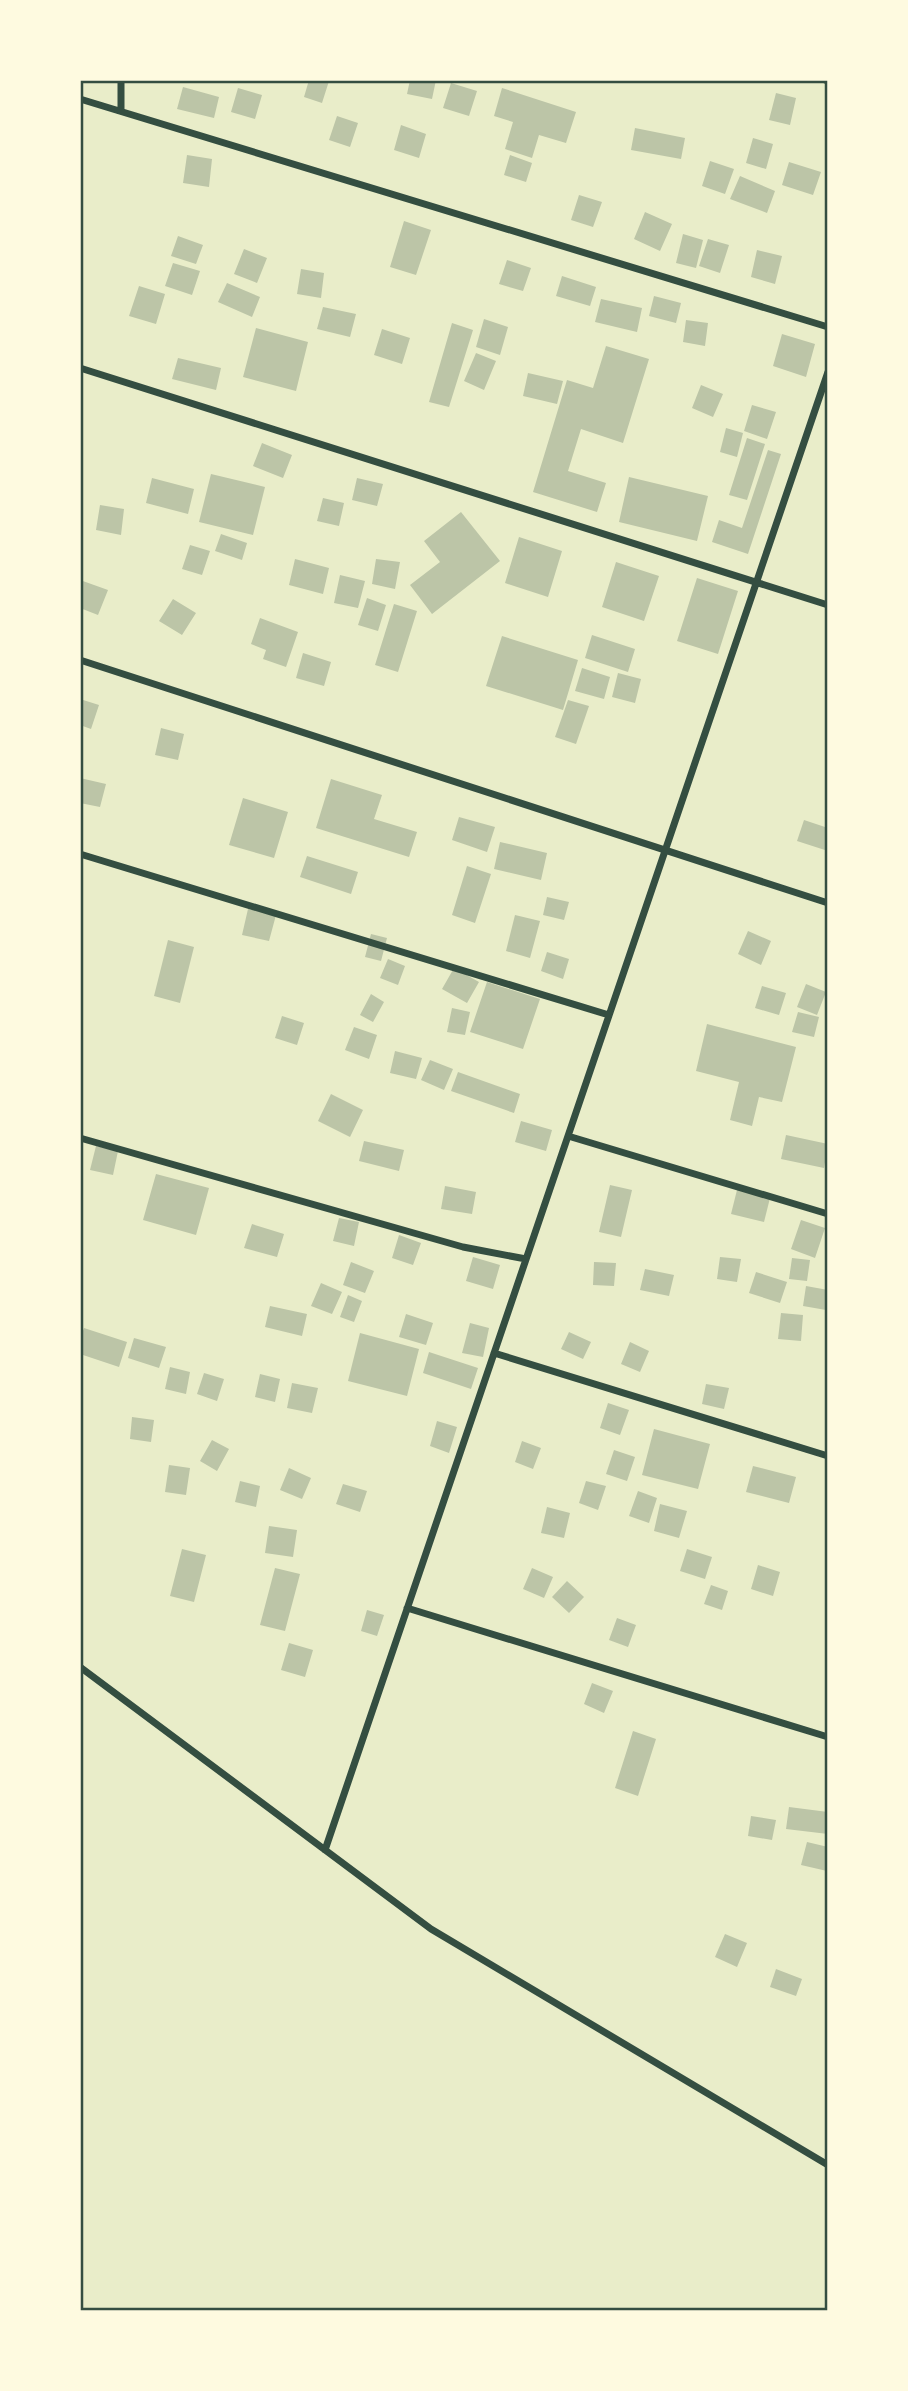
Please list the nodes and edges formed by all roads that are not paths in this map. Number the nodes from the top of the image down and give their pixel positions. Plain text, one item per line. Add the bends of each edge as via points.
1 (121, 80) edge
2 (80, 99) edge
3 (121, 111) junction
4 (828, 327) edge
5 (80, 368) edge
6 (828, 372) edge
7 (756, 582) junction
8 (828, 605) edge
9 (80, 660) edge
10 (665, 850) junction
11 (80, 855) edge
12 (828, 903) edge
13 (609, 1015) junction
14 (568, 1136) junction
15 (80, 1138) edge
16 (828, 1214) edge
17 (526, 1259) junction
18 (494, 1353) junction
19 (828, 1456) edge
20 (407, 1608) junction
21 (80, 1667) edge
22 (828, 1737) edge
23 (325, 1850) junction
24 (828, 2165) edge

1 - 3 street
2 - 3 street
3 - 4 street
5 - 7 street
6 - 7 street
7 - 8 street
7 - 10 street
9 - 10 street
10 - 12 street
10 - 13 street
11 - 13 street
13 - 14 street
14 - 16 street
14 - 17 street
15 - 17 street via 464,1247
17 - 18 street
18 - 19 street
18 - 20 street
20 - 22 street
20 - 23 street
21 - 23 street
23 - 24 street via 431,1929

